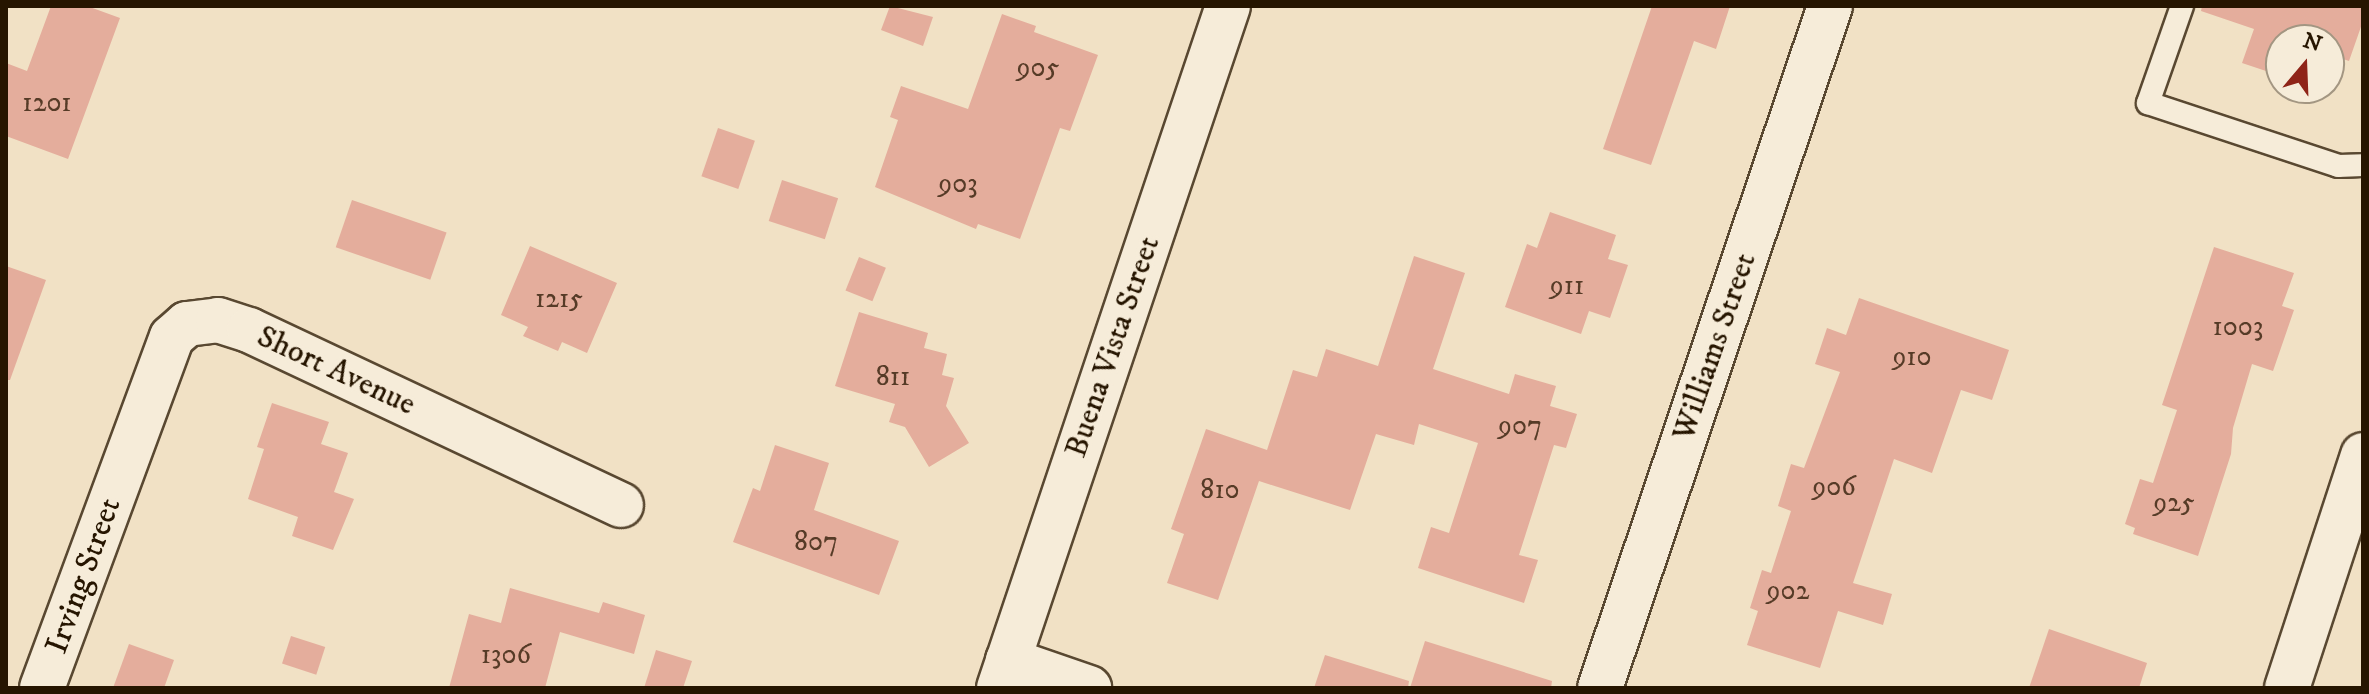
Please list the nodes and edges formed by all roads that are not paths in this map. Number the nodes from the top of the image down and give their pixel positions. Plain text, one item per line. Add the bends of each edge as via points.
1 (1228, 6) edge
2 (1830, 6) edge
3 (2182, 6) edge
4 (2363, 165) edge
5 (2363, 455) edge
6 (125, 463) joint
7 (621, 505) dead end
8 (1003, 674) edge
9 (42, 688) edge
10 (1089, 688) edge
11 (1600, 688) edge
12 (2287, 688) edge

1 - 8 street, Buena Vista Street
2 - 11 street, Williams Street
3 - 4 lane via 2148,103 2338,166
5 - 12 street
6 - 7 street, Short Avenue via 172,337 204,319 249,330
6 - 9 street, Irving Street
8 - 10 street

